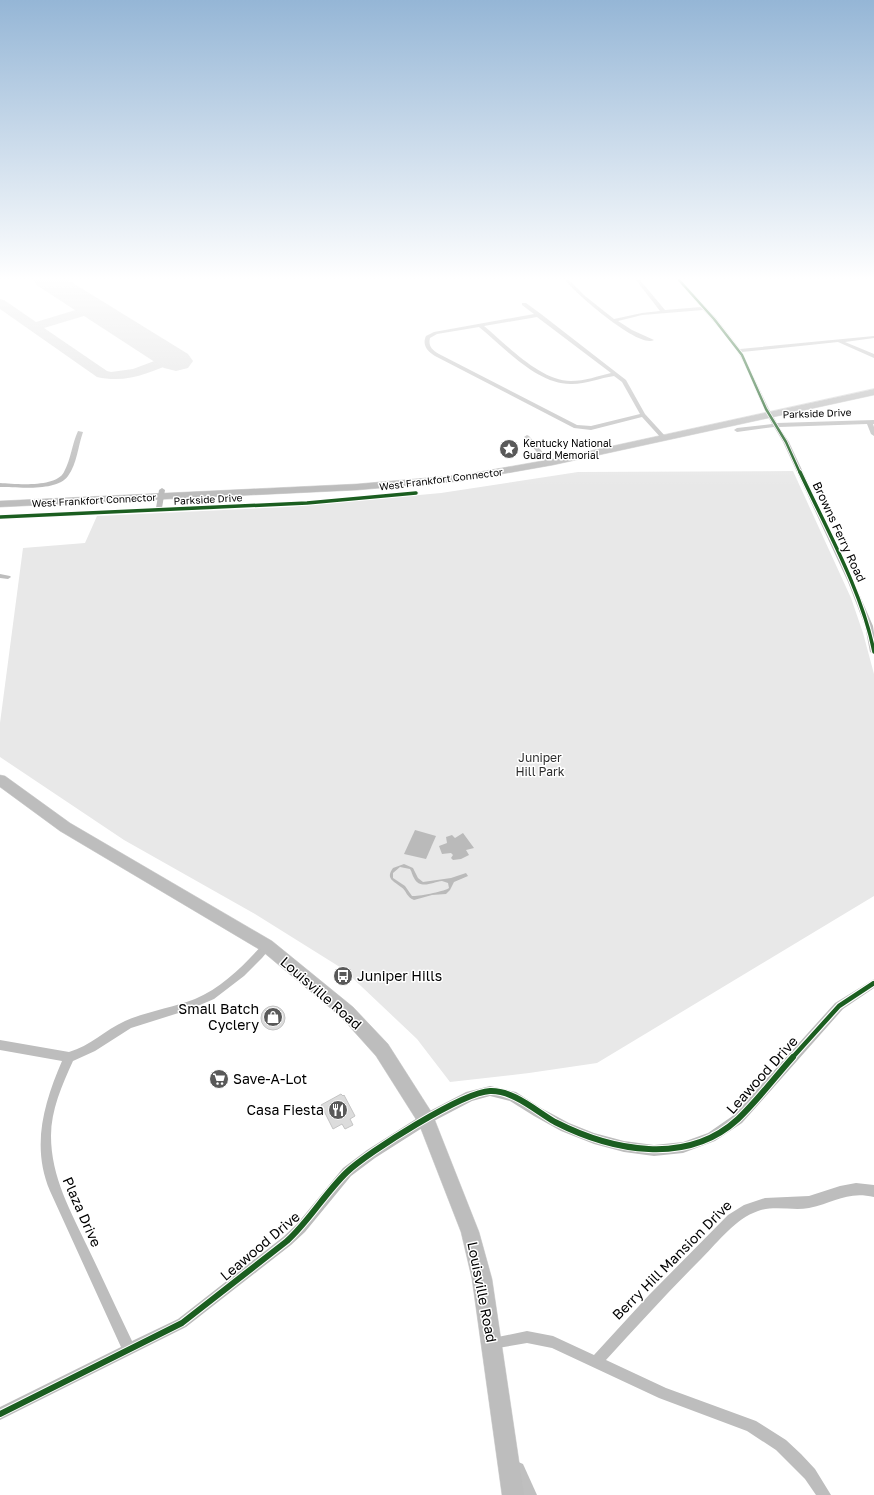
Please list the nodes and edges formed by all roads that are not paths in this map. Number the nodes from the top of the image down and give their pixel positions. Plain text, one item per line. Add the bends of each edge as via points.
1 (431, 350) edge
2 (510, 350) edge
3 (583, 350) edge
4 (751, 350) edge
5 (859, 350) edge
6 (739, 351) joint
7 (874, 356) edge
8 (615, 374) junction
9 (874, 386) edge
10 (874, 392) edge
11 (643, 415) junction
12 (771, 416) junction
13 (871, 422) edge
14 (737, 430) dead end
15 (80, 432) dead end
16 (874, 434) edge
17 (661, 436) junction
18 (527, 437) dead end
19 (547, 460) junction
20 (0, 485) edge
21 (162, 493) junction
22 (416, 493) dead end
23 (0, 497) edge
24 (0, 504) edge
25 (159, 509) junction
26 (0, 517) edge
27 (0, 576) edge
28 (8, 577) dead end
29 (874, 652) edge
30 (0, 780) edge
31 (268, 946) junction
32 (874, 982) edge
33 (0, 1044) edge
34 (68, 1057) junction
35 (426, 1119) junction
36 (874, 1191) edge
37 (492, 1343) junction
38 (129, 1350) junction
39 (597, 1361) junction
40 (0, 1414) edge
41 (506, 1452) junction
42 (513, 1495) edge
43 (527, 1495) edge
44 (824, 1495) edge

1 - 11 street via 576,427 591,428
2 - 8 street via 527,364 557,380 575,383
3 - 8 street
4 - 6 street
5 - 7 street
6 - 12 street, Browns Ferry Road
8 - 11 street via 628,385
9 - 12 highway, West Frankfort Connector
10 - 12 highway, West Frankfort Connector
11 - 17 street
12 - 13 street, Parkside Drive
12 - 14 street, Parkside Drive
12 - 17 highway, West Frankfort Connector
12 - 29 street, Browns Ferry Road via 851,582 869,626
13 - 16 street
15 - 20 street via 66,476 58,482 42,485
17 - 19 highway, West Frankfort Connector
18 - 19 street
19 - 21 highway, West Frankfort Connector via 495,473 416,483
21 - 23 highway, West Frankfort Connector
21 - 24 highway, West Frankfort Connector
21 - 25 street
22 - 25 street, Parkside Drive via 307,503
25 - 26 street, Parkside Drive
27 - 28 street
30 - 31 main road, Louisville Road via 65,827
31 - 34 street via 236,977 210,997 128,1024 87,1050
31 - 35 main road, Louisville Road via 347,1012 361,1027 382,1050
32 - 35 street, Leawood Drive via 839,1006 738,1119 713,1138 699,1143 655,1150 609,1145 563,1127 512,1096 490,1091 470,1096
33 - 34 street
34 - 38 street, Plaza Drive via 47,1117 49,1172
35 - 37 main road, Louisville Road via 470,1232 482,1279
35 - 38 street, Leawood Drive via 346,1172 292,1237 197,1313
36 - 39 street, Berry Hill Mansion Drive via 846,1189 804,1203 765,1203 747,1208 732,1219 653,1298
37 - 39 street via 527,1337 538,1338
37 - 41 main road, Louisville Road
38 - 40 street, Leawood Drive
39 - 44 street via 657,1390 766,1434 796,1459
41 - 42 main road, Louisville Road
41 - 43 street

